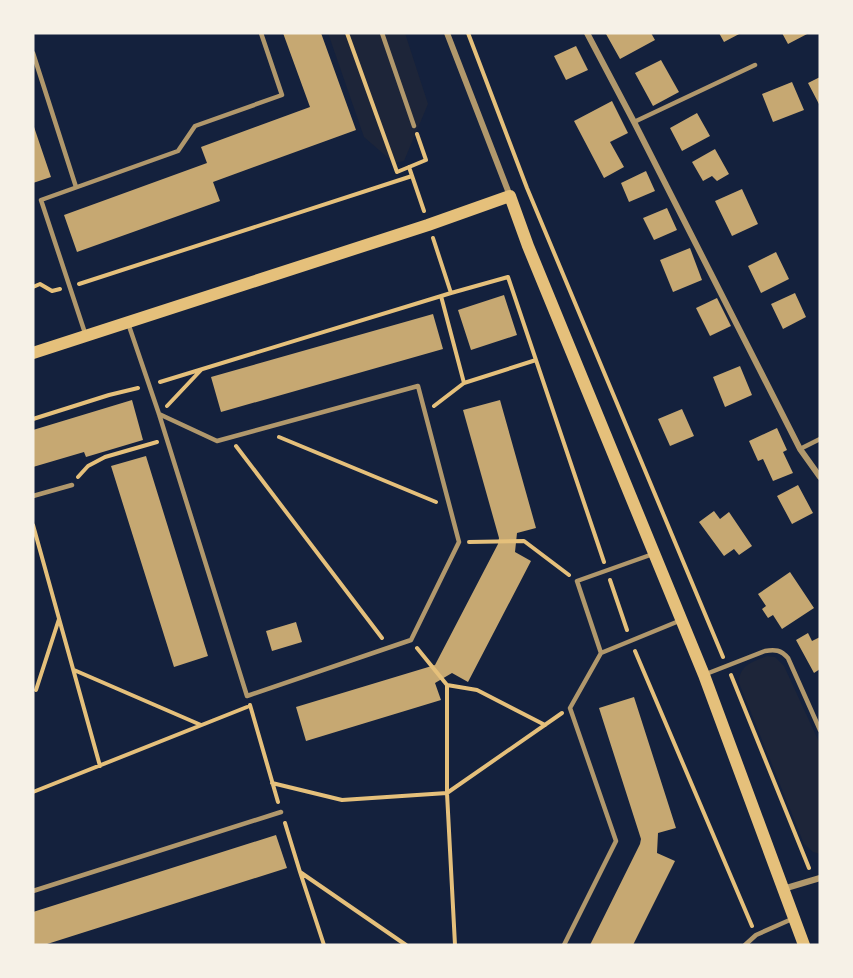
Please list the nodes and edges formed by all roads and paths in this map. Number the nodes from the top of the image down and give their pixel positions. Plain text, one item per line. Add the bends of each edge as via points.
1 (261, 33) edge
2 (347, 33) edge
3 (382, 33) edge
4 (447, 33) edge
5 (468, 33) edge
6 (587, 33) edge
7 (33, 53) edge
8 (755, 65) dead end
9 (634, 122) junction
10 (414, 126) joint
11 (410, 166) junction
12 (412, 176) junction
13 (76, 187) junction
14 (510, 196) junction
15 (41, 200) junction
16 (33, 203) edge
17 (429, 225) junction
18 (33, 287) edge
19 (69, 287) junction
20 (451, 293) junction
21 (441, 296) junction
22 (128, 323) junction
23 (86, 336) junction
24 (33, 353) edge
25 (536, 360) junction
26 (202, 370) junction
27 (464, 383) junction
28 (151, 385) junction
29 (425, 412) junction
30 (159, 414) junction
31 (33, 419) edge
32 (261, 430) junction
33 (230, 438) junction
34 (167, 439) junction
35 (820, 439) edge
36 (800, 449) junction
37 (88, 466) dead end
38 (820, 477) edge
39 (72, 485) dead end
40 (33, 496) edge
41 (450, 508) junction
42 (33, 525) edge
43 (459, 542) junction
44 (655, 553) junction
45 (607, 570) junction
46 (577, 581) junction
47 (59, 618) junction
48 (682, 620) junction
49 (411, 640) junction
50 (630, 640) junction
51 (389, 648) junction
52 (601, 653) junction
53 (726, 665) junction
54 (73, 670) junction
55 (704, 675) junction
56 (447, 685) junction
57 (36, 690) dead end
58 (247, 696) junction
59 (250, 706) junction
60 (570, 708) junction
61 (201, 725) junction
62 (545, 725) junction
63 (820, 730) edge
64 (100, 766) junction
65 (273, 783) junction
66 (33, 792) edge
67 (447, 793) junction
68 (281, 812) junction
69 (300, 872) junction
70 (817, 879) edge
71 (782, 890) junction
72 (33, 891) edge
73 (793, 918) junction
74 (756, 935) junction
75 (324, 945) edge
76 (406, 945) edge
77 (455, 945) edge
78 (564, 945) edge
79 (745, 945) edge
80 (804, 945) edge

1 - 13 lane via 282,94 195,126 178,151
2 - 11 path via 397,172
3 - 10 lane
4 - 14 street
5 - 53 path via 527,188
6 - 9 street
7 - 13 lane
8 - 9 lane
9 - 36 street
10 - 11 path via 426,160
11 - 12 path
12 - 17 path
12 - 19 path
13 - 15 lane
14 - 17 main road
14 - 44 main road
15 - 16 lane
15 - 19 lane
17 - 20 path
17 - 22 main road
18 - 19 path via 40,284 52,291
19 - 23 lane
20 - 21 path
20 - 25 path via 508,277
21 - 26 path
21 - 27 path
22 - 23 main road
22 - 28 lane
23 - 24 main road
25 - 27 path
25 - 45 path
26 - 28 path
26 - 30 path
27 - 29 path
28 - 30 lane
28 - 31 path
29 - 32 lane via 418,386
29 - 41 lane
30 - 33 lane via 217,441
30 - 34 lane
32 - 33 lane
32 - 41 path
33 - 51 path
34 - 37 path via 105,457
34 - 58 lane
35 - 36 lane
36 - 38 street
39 - 40 lane
41 - 43 lane
42 - 47 path
43 - 46 path via 524,541
43 - 49 lane
44 - 45 lane
44 - 48 main road
45 - 46 lane
45 - 50 path
46 - 52 lane
47 - 54 path
47 - 57 path
48 - 50 lane
48 - 55 main road
49 - 51 lane
49 - 56 path
50 - 52 lane
50 - 74 path
51 - 58 lane
52 - 60 lane
53 - 55 lane
53 - 63 lane via 765,651 782,652
53 - 70 path
54 - 61 path
54 - 64 path
55 - 71 main road
56 - 62 path via 477,690
56 - 67 path
58 - 59 path
59 - 61 path
59 - 65 path
60 - 62 path
60 - 78 lane via 616,841
61 - 64 path
62 - 67 path
64 - 66 path
65 - 67 path via 342,800
65 - 68 path
67 - 77 path
68 - 69 path
68 - 72 lane
69 - 75 path
69 - 76 path
70 - 71 street
71 - 73 main road
73 - 74 lane
73 - 80 main road
74 - 79 lane

